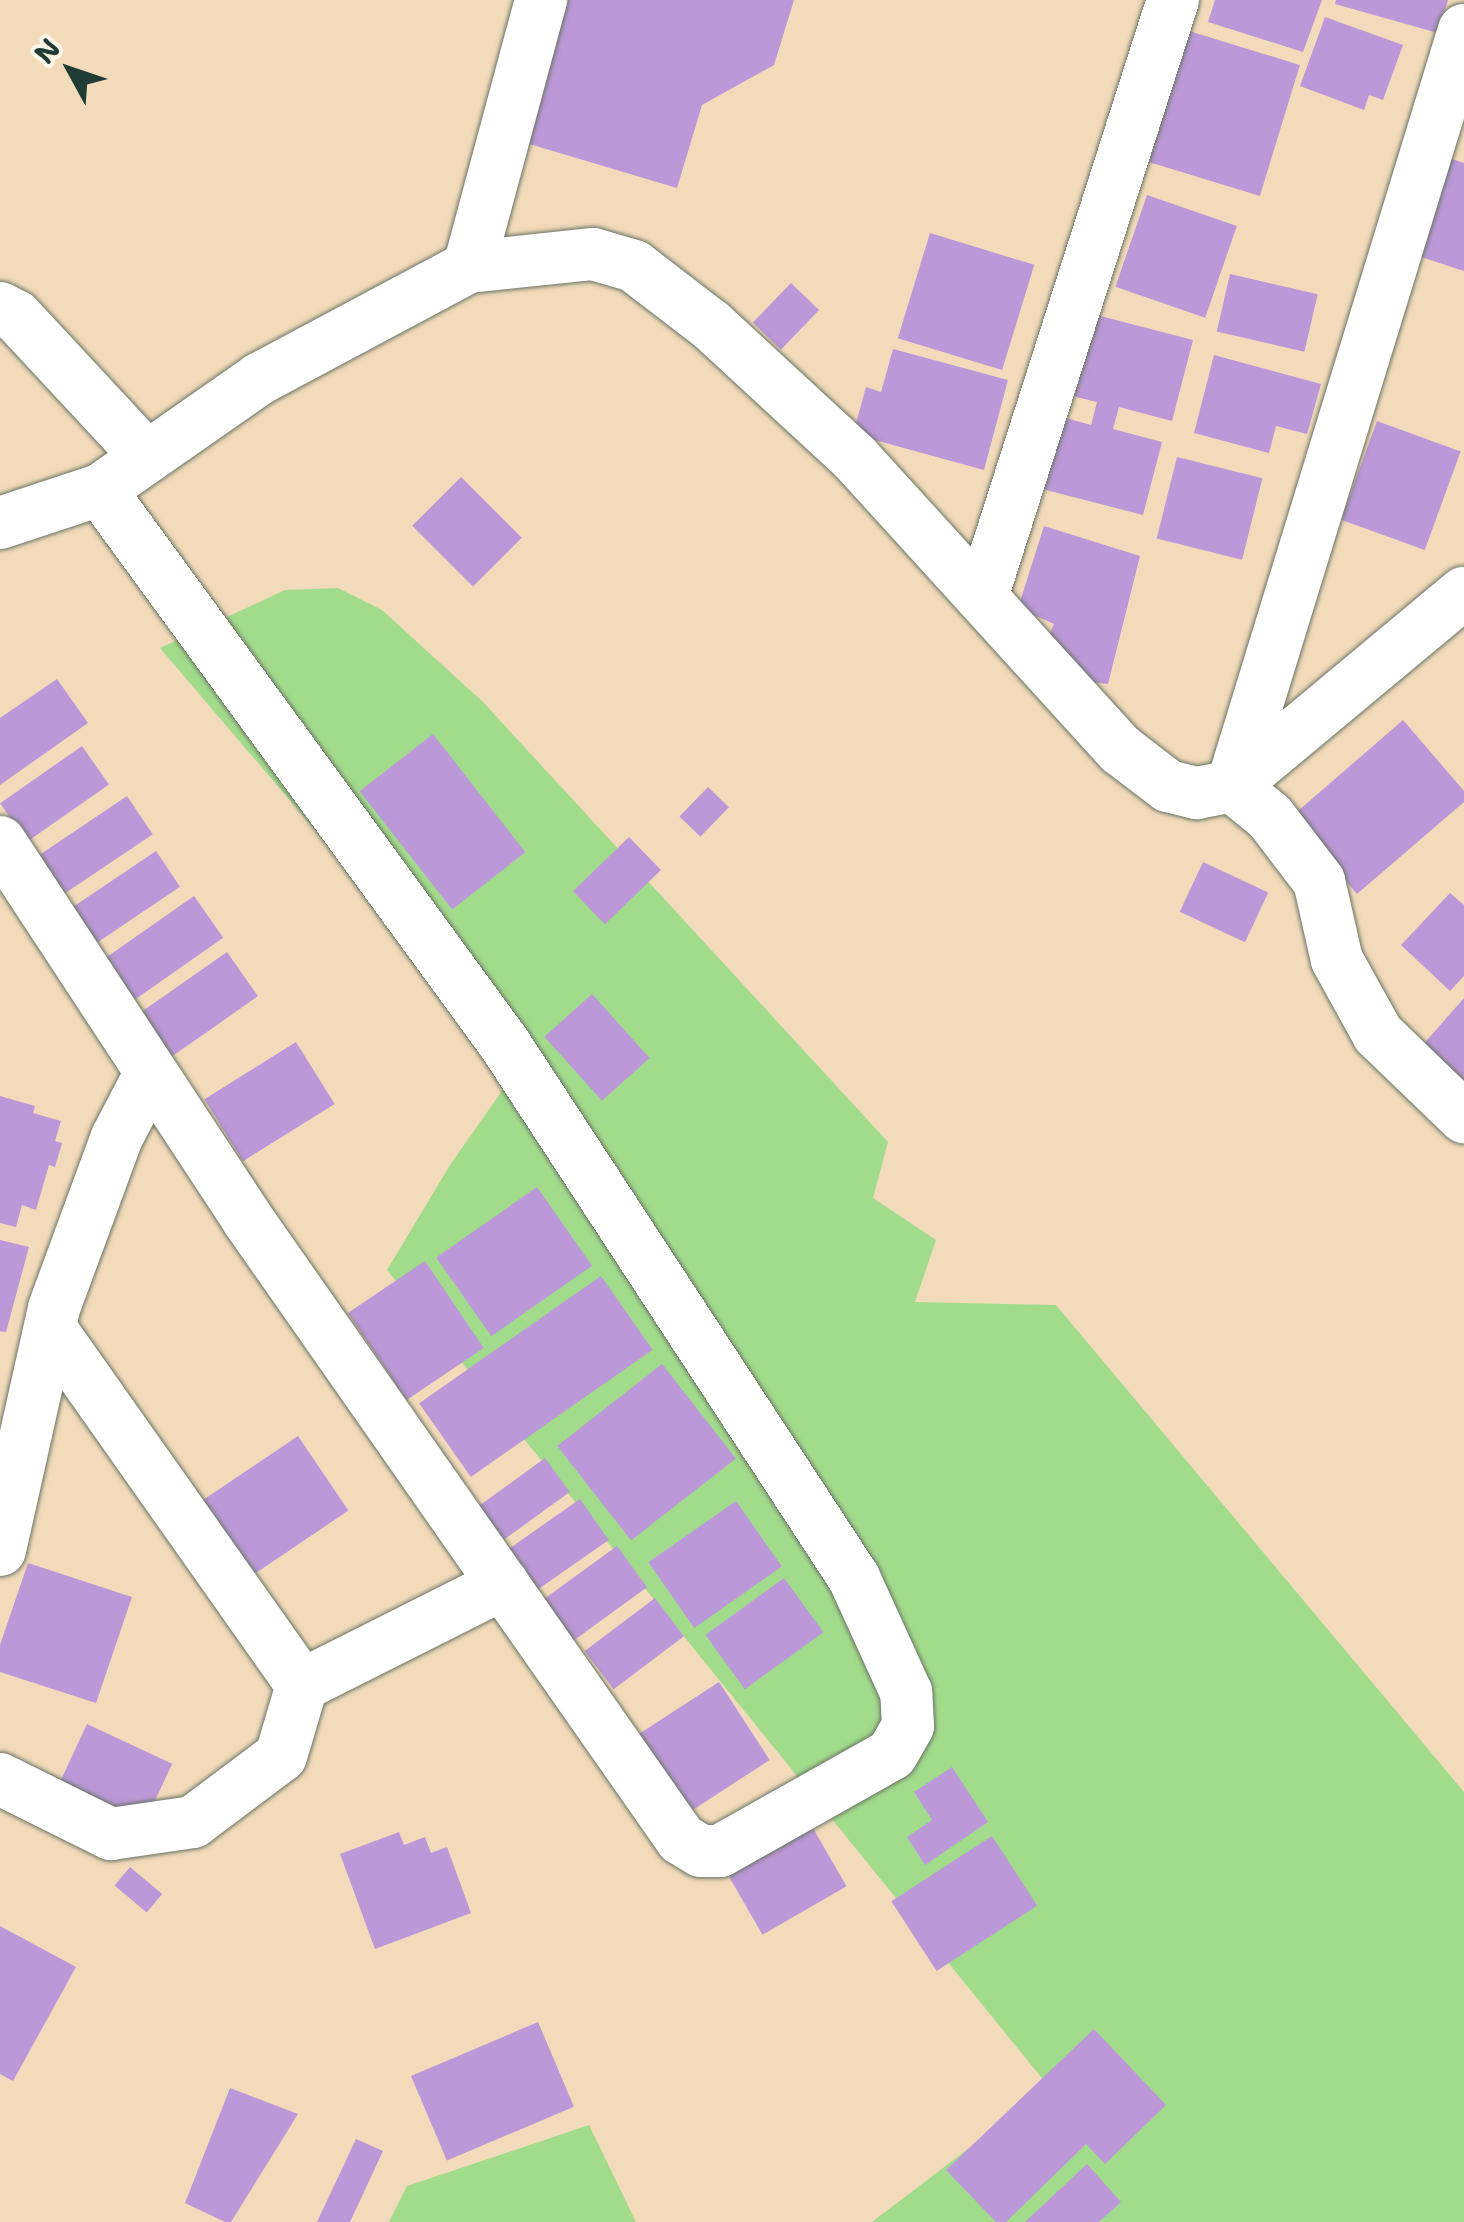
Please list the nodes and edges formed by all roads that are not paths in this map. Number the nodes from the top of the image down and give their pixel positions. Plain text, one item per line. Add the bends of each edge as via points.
1 (542, 0) edge
2 (1173, 0) edge
3 (1464, 30) edge
4 (470, 267) junction
5 (0, 308) edge
6 (146, 457) junction
7 (100, 490) junction
8 (0, 524) edge
9 (1464, 593) edge
10 (982, 598) junction
11 (1232, 786) junction
12 (0, 842) edge
13 (152, 1072) junction
14 (1464, 1117) edge
15 (50, 1328) junction
16 (0, 1550) edge
17 (502, 1584) junction
18 (302, 1685) junction
19 (0, 1779) edge

1 - 4 street
2 - 10 street
3 - 11 street
4 - 6 street via 259,378
4 - 10 street via 593,254 634,266 711,325 855,458
5 - 6 street via 16,316
6 - 7 street
7 - 8 street
7 - 17 street via 515,1060 854,1578 906,1692 908,1726 892,1754 720,1851 702,1851 681,1839
9 - 11 street
10 - 11 street via 1121,750 1168,786 1198,793
11 - 14 street via 1270,817 1319,881 1337,960 1378,1034
12 - 13 street
13 - 15 street via 117,1137
13 - 17 street
15 - 16 street
15 - 18 street
17 - 18 street
18 - 19 street via 281,1756 193,1822 112,1834

